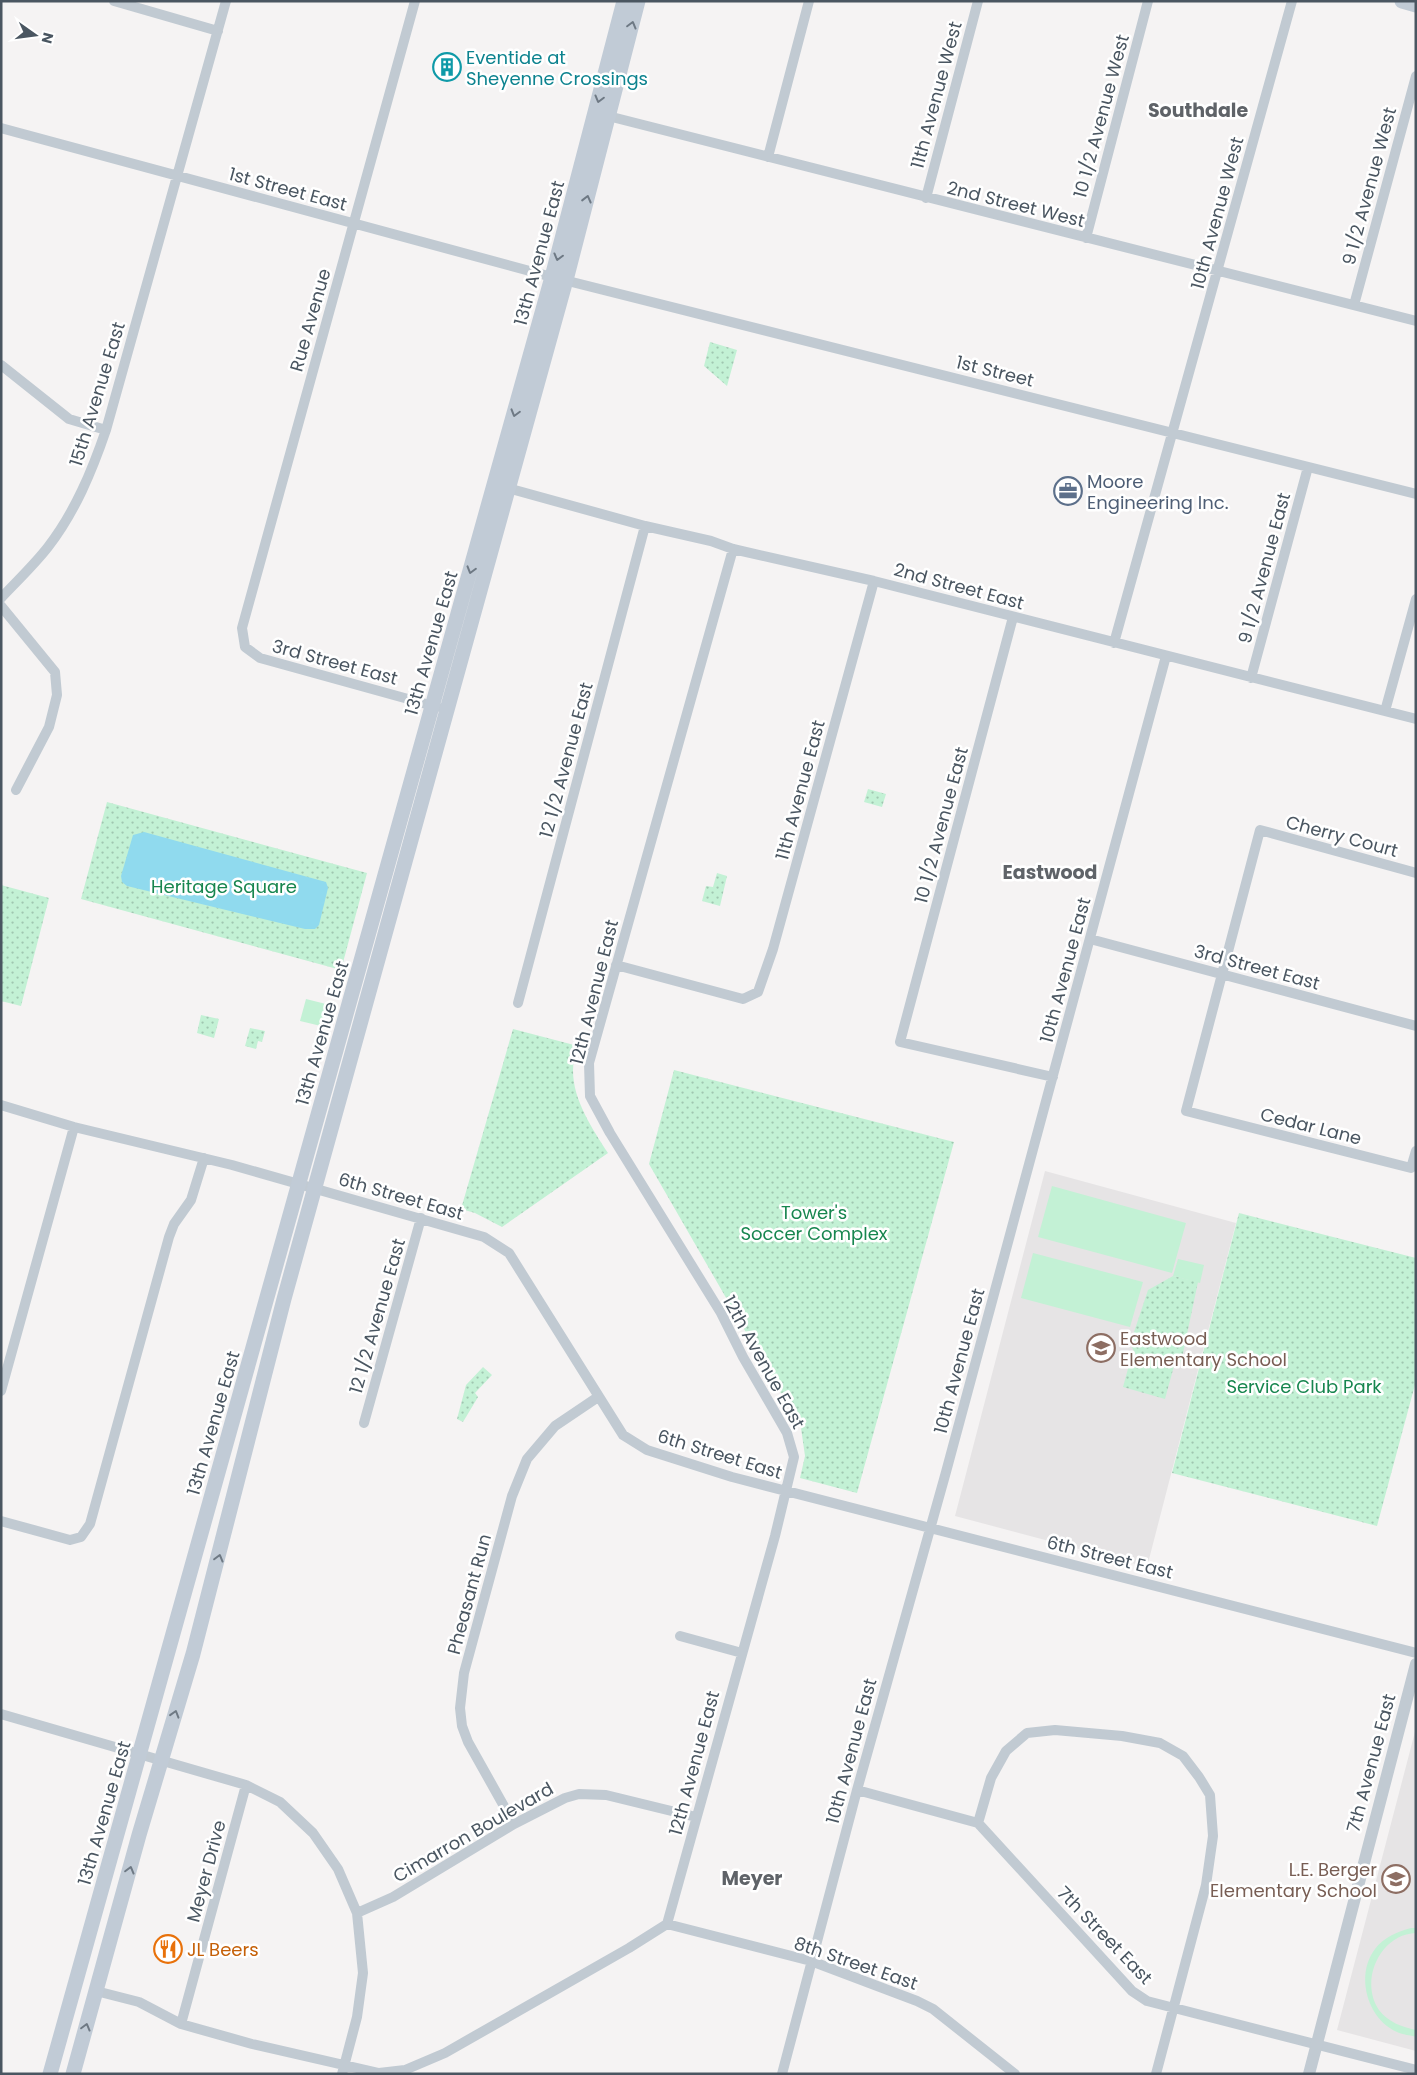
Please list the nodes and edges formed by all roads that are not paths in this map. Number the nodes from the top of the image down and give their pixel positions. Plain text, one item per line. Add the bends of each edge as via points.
1 (114, 1) edge
2 (226, 1) edge
3 (415, 1) edge
4 (624, 1) edge
5 (638, 1) edge
6 (809, 1) edge
7 (978, 1) edge
8 (1148, 1) edge
9 (1292, 1) edge
10 (1402, 1) edge
11 (1416, 5) edge
12 (218, 31) junction
13 (1416, 76) edge
14 (608, 116) junction
15 (1, 128) edge
16 (768, 157) junction
17 (177, 177) junction
18 (926, 198) junction
19 (354, 223) junction
20 (1086, 238) junction
21 (1217, 271) junction
22 (559, 278) junction
23 (1354, 305) junction
24 (1416, 321) edge
25 (1, 365) edge
26 (106, 430) junction
27 (1173, 433) junction
28 (1308, 467) junction
29 (502, 487) junction
30 (1416, 494) edge
31 (645, 526) junction
32 (733, 549) junction
33 (874, 581) junction
34 (1, 598) edge
35 (1416, 599) edge
36 (1, 606) edge
37 (1014, 617) junction
38 (1114, 643) junction
39 (245, 647) joint
40 (1166, 656) junction
41 (1252, 678) junction
42 (440, 708) junction
43 (1385, 711) junction
44 (1416, 719) edge
45 (16, 790) dead end
46 (1416, 873) edge
47 (1090, 939) junction
48 (616, 965) junction
49 (1222, 974) junction
50 (518, 1003) dead end
51 (1416, 1026) edge
52 (1053, 1078) junction
53 (1, 1105) edge
54 (74, 1127) junction
55 (1416, 1151) edge
56 (204, 1158) junction
57 (299, 1184) junction
58 (315, 1188) junction
59 (421, 1218) junction
60 (1, 1391) edge
61 (598, 1397) junction
62 (364, 1423) dead end
63 (786, 1491) junction
64 (1, 1521) edge
65 (929, 1528) junction
66 (680, 1636) dead end
67 (742, 1653) junction
68 (1416, 1653) edge
69 (1416, 1664) edge
70 (1, 1714) edge
71 (140, 1754) junction
72 (161, 1761) junction
73 (246, 1786) junction
74 (857, 1790) junction
75 (696, 1817) junction
76 (978, 1823) junction
77 (514, 1824) junction
78 (357, 1913) junction
79 (667, 1924) junction
80 (811, 1961) junction
81 (96, 1991) junction
82 (1174, 2009) junction
83 (181, 2024) junction
84 (1317, 2045) junction
85 (343, 2070) edge
86 (1416, 2070) edge
87 (50, 2074) edge
88 (73, 2074) edge
89 (782, 2074) edge
90 (1015, 2074) edge
91 (1156, 2074) edge
92 (1309, 2074) edge

1 - 12 street
2 - 12 street, 15th Avenue East
3 - 19 street, Rue Avenue
4 -> 22 main road, 13th Avenue East
14 -> 5 main road
6 - 16 street
7 - 18 street, 11th Avenue West
8 - 20 street, 10 1/2 Avenue West
9 - 21 street, 10th Avenue West
10 - 11 main road
12 - 17 street, 15th Avenue East
13 - 23 street, 9 1/2 Avenue West
14 - 16 street, 2nd Street West
22 -> 14 main road
15 - 17 street, 1st Street East
16 - 18 street, 2nd Street West
17 - 19 street, 1st Street East
17 - 26 street, 15th Avenue East
18 - 20 street, 2nd Street West
19 - 22 street, 1st Street East
19 - 39 street, Rue Avenue via 242,628
20 - 21 street, 2nd Street West
21 - 23 street, 2nd Street West
21 - 27 street, 10th Avenue West
22 - 27 street, 1st Street
22 - 29 main road, 13th Avenue East
23 - 24 street, 2nd Street West
25 - 26 street via 69,419
26 - 34 street, 15th Avenue East via 94,466 64,522 33,565
27 - 28 street, 1st Street
27 - 38 street
28 - 30 street, 1st Street
28 - 41 street, 9 1/2 Avenue East
29 - 31 street, 2nd Street East
29 - 42 main road, 13th Avenue East
31 - 32 street, 2nd Street East
31 - 50 street, 12 1/2 Avenue East
32 - 33 street, 2nd Street East
32 - 48 street, 12th Avenue East
33 - 37 street, 2nd Street East
33 - 48 street, 11th Avenue East via 758,992 743,999
35 - 43 street
36 - 45 street via 55,672 58,694 50,727
37 - 38 street, 2nd Street East
37 - 52 street, 10 1/2 Avenue East via 900,1042
38 - 40 street, 2nd Street East
39 - 42 street, 3rd Street East via 260,658
40 - 41 street, 2nd Street East
40 - 47 street, 10th Avenue East
41 - 43 street, 2nd Street East
42 - 57 main road, 13th Avenue East
42 - 58 main road, 13th Avenue East
43 - 44 street, 2nd Street East
46 - 49 street, Cherry Court via 1260,830
47 - 49 street, 3rd Street East
47 - 52 street, 10th Avenue East
48 - 63 street, 12th Avenue East via 589,1063 590,1096 720,1313 787,1433 794,1457
49 - 51 street, 3rd Street East
49 - 55 street, Cedar Lane via 1186,1111 1411,1168
52 - 65 street, 10th Avenue East
53 - 54 street, 6th Street East
54 - 56 street, 6th Street East
54 - 60 street
56 - 57 street, 6th Street East
56 - 64 street via 190,1200 169,1237 90,1524 81,1537 70,1540
57 - 58 street, 6th Street East
57 - 71 main road, 13th Avenue East
58 - 59 street, 6th Street East
72 -> 58 main road, 13th Avenue East via 196,1645
59 - 61 street, 6th Street East via 484,1237 509,1253
59 - 62 street, 12 1/2 Avenue East
61 - 63 street, 6th Street East via 623,1435 647,1450
61 - 77 street, Pheasant Run via 555,1426 527,1459 512,1496 464,1673 460,1708 462,1726
63 - 65 street, 6th Street East
63 - 67 street, 12th Avenue East
65 - 68 street, 6th Street East
65 - 74 street, 10th Avenue East
66 - 67 street
67 - 75 street, 12th Avenue East
69 - 84 street, 7th Avenue East
70 - 71 street
71 - 72 street
71 - 87 main road, 13th Avenue East
72 - 73 street
81 -> 72 main road, 13th Avenue East
73 - 78 street via 280,1802 313,1832 338,1868
73 - 83 street, Meyer Drive
74 - 76 street
74 - 80 street, 10th Avenue East
75 - 77 street, Cimarron Boulevard via 623,1798 579,1794
75 - 79 street, 12th Avenue East
76 - 82 street, 7th Street East via 1132,1991
76 - 82 street via 991,1778 1006,1751 1027,1732 1055,1730 1122,1736 1160,1743 1183,1756 1210,1795 1213,1836 1206,1885
77 - 78 street, Cimarron Boulevard via 393,1897
78 - 85 street via 363,1973 357,2017
79 - 80 street, 8th Street East
79 - 85 street via 436,2058 405,2070 379,2073
80 - 89 street, 10th Avenue East
80 - 90 street, 8th Street East via 933,2009
81 - 83 street via 139,2002
88 -> 81 main road, 13th Avenue East
82 - 84 street, 7th Street East
82 - 91 street
83 - 85 street
84 - 86 street, 7th Street East
84 - 92 street, 7th Avenue East

